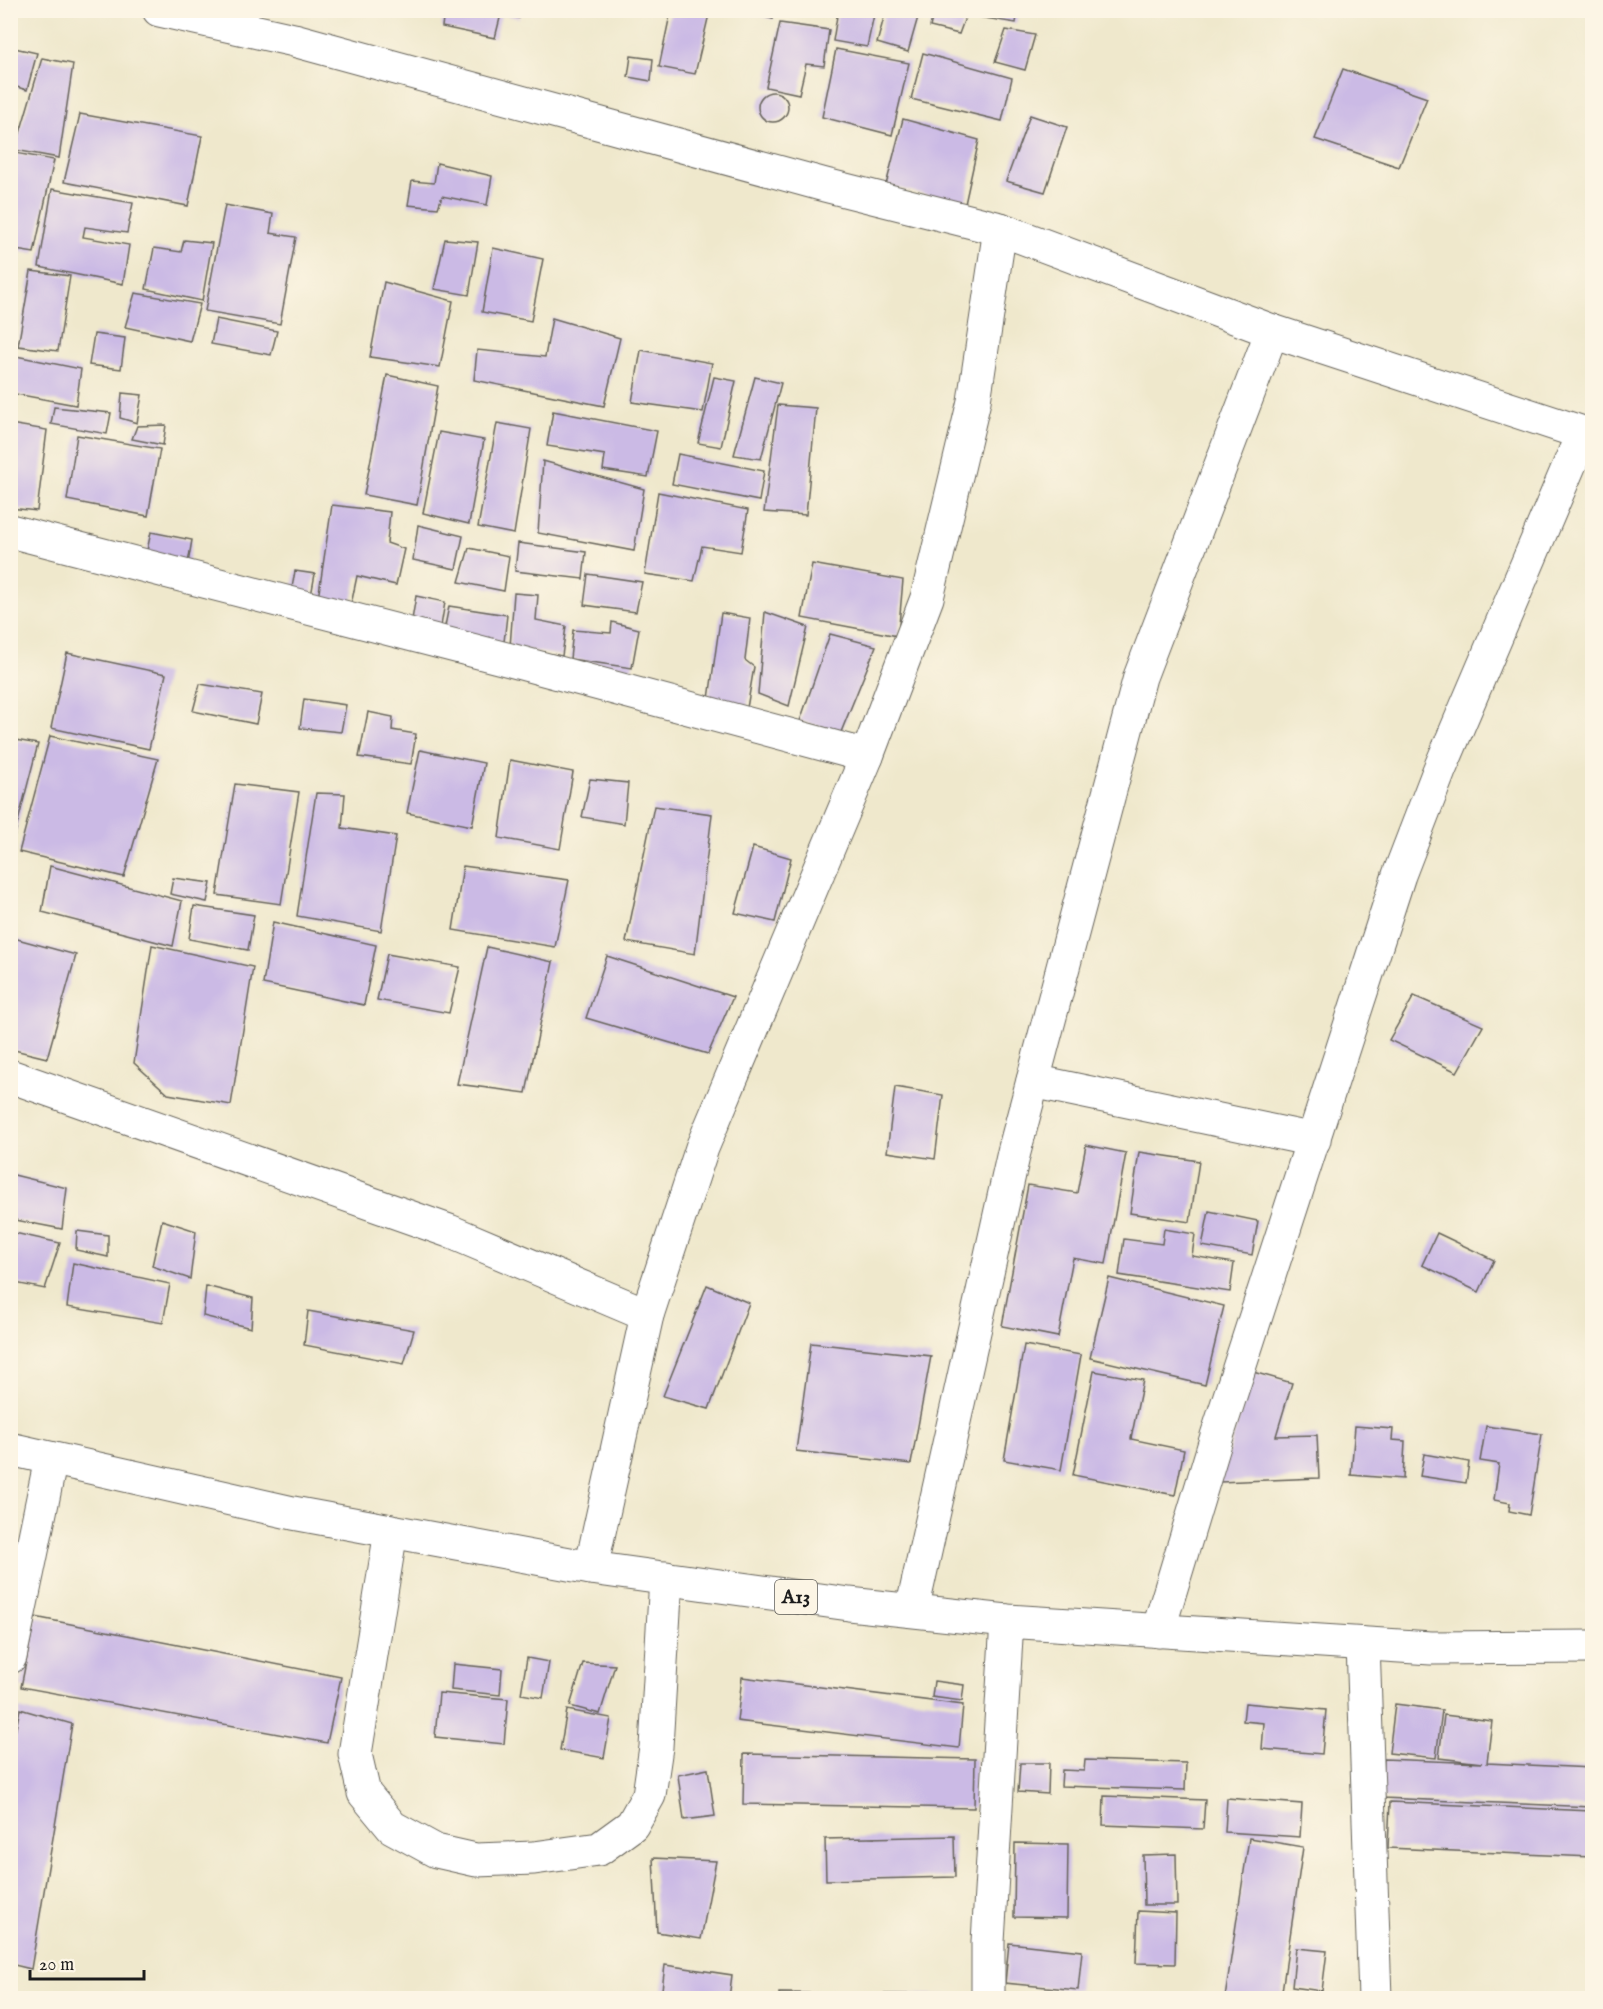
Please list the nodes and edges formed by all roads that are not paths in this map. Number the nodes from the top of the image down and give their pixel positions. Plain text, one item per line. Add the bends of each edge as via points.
1 (159, 10) edge
2 (1000, 229) junction
3 (1272, 331) junction
4 (1588, 435) edge
5 (10, 531) edge
6 (867, 756) junction
7 (10, 1076) edge
8 (1033, 1081) junction
9 (1314, 1140) junction
10 (647, 1315) junction
11 (10, 1449) edge
12 (51, 1459) junction
13 (391, 1532) junction
14 (591, 1568) junction
15 (666, 1578) junction
16 (912, 1610) junction
17 (1007, 1621) junction
18 (1158, 1631) junction
19 (1363, 1644) junction
20 (1593, 1647) edge
21 (10, 1657) edge
22 (988, 1998) edge
23 (1375, 1998) edge

1 - 2 main road via 294,40
2 - 3 main road
2 - 6 main road via 974,401 927,598
3 - 4 main road
3 - 8 main road via 1140,677
4 - 9 main road via 1439,771 1403,865
5 - 6 main road
6 - 10 main road via 702,1148
7 - 10 main road via 449,1231
8 - 9 main road
8 - 16 main road
9 - 18 main road
10 - 14 main road
11 - 12 main road, A13
12 - 13 main road, A13
12 - 21 main road
13 - 14 main road, A13
13 - 15 main road via 355,1754 364,1793 392,1827 436,1851 476,1860 534,1858 599,1849 632,1824 649,1795 656,1747
14 - 15 main road, A13
15 - 16 main road, A13
16 - 17 main road, A13
17 - 18 main road, A13
17 - 22 main road
18 - 19 main road, A13
19 - 20 main road, A13 via 1431,1648
19 - 23 main road

